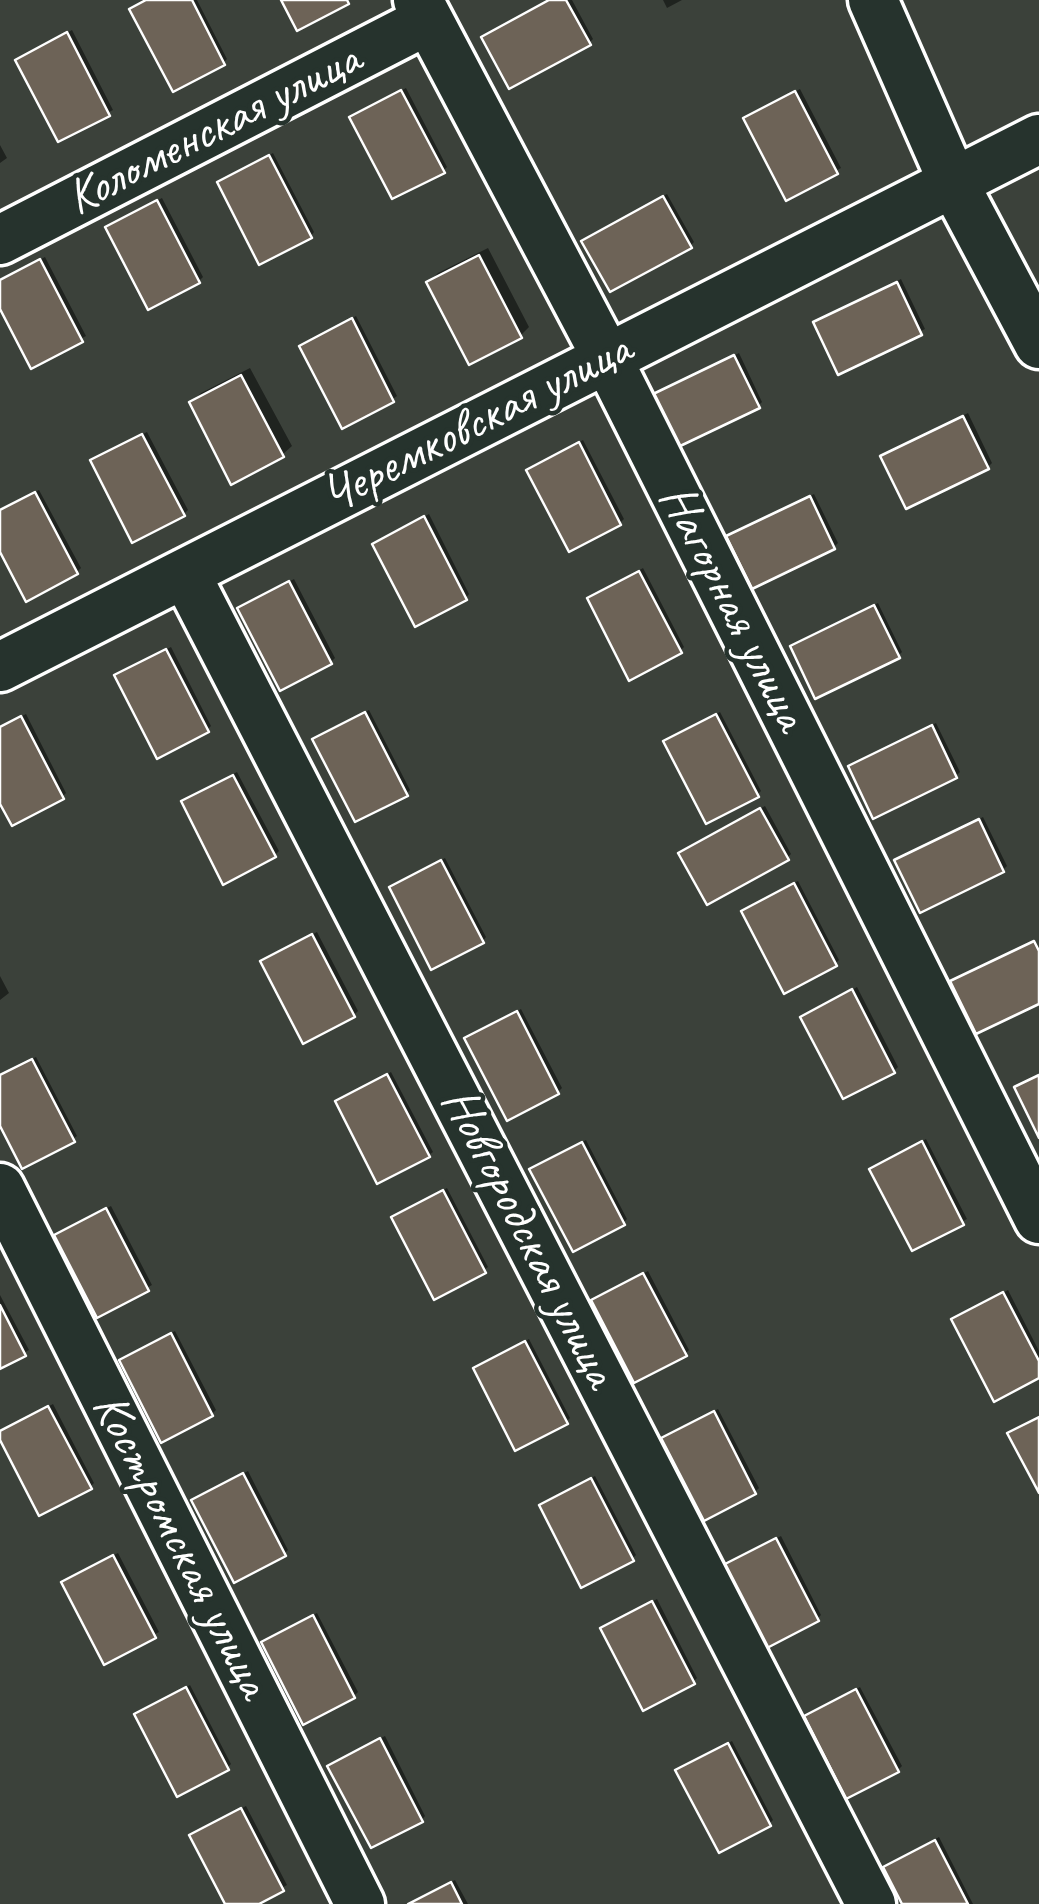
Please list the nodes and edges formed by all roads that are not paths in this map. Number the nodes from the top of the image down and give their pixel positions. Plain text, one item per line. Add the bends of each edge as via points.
1 (873, 0) edge
2 (423, 10) edge
3 (1039, 138) edge
4 (953, 182) junction
5 (0, 240) edge
6 (1039, 344) edge
7 (607, 358) junction
8 (185, 573) junction
9 (0, 666) edge
10 (0, 1188) edge
11 (1039, 1219) edge
12 (360, 1904) edge
13 (871, 1904) edge

1 - 4 street
2 - 5 street, Коломенская улица
2 - 7 street, Нагорная улица
3 - 4 street, Черемковская улица
4 - 6 street
4 - 7 street, Черемковская улица
7 - 8 street, Черемковская улица
7 - 11 street, Нагорная улица
8 - 9 street, Черемковская улица
8 - 13 street, Новгородская улица
10 - 12 street, Костромская улица

